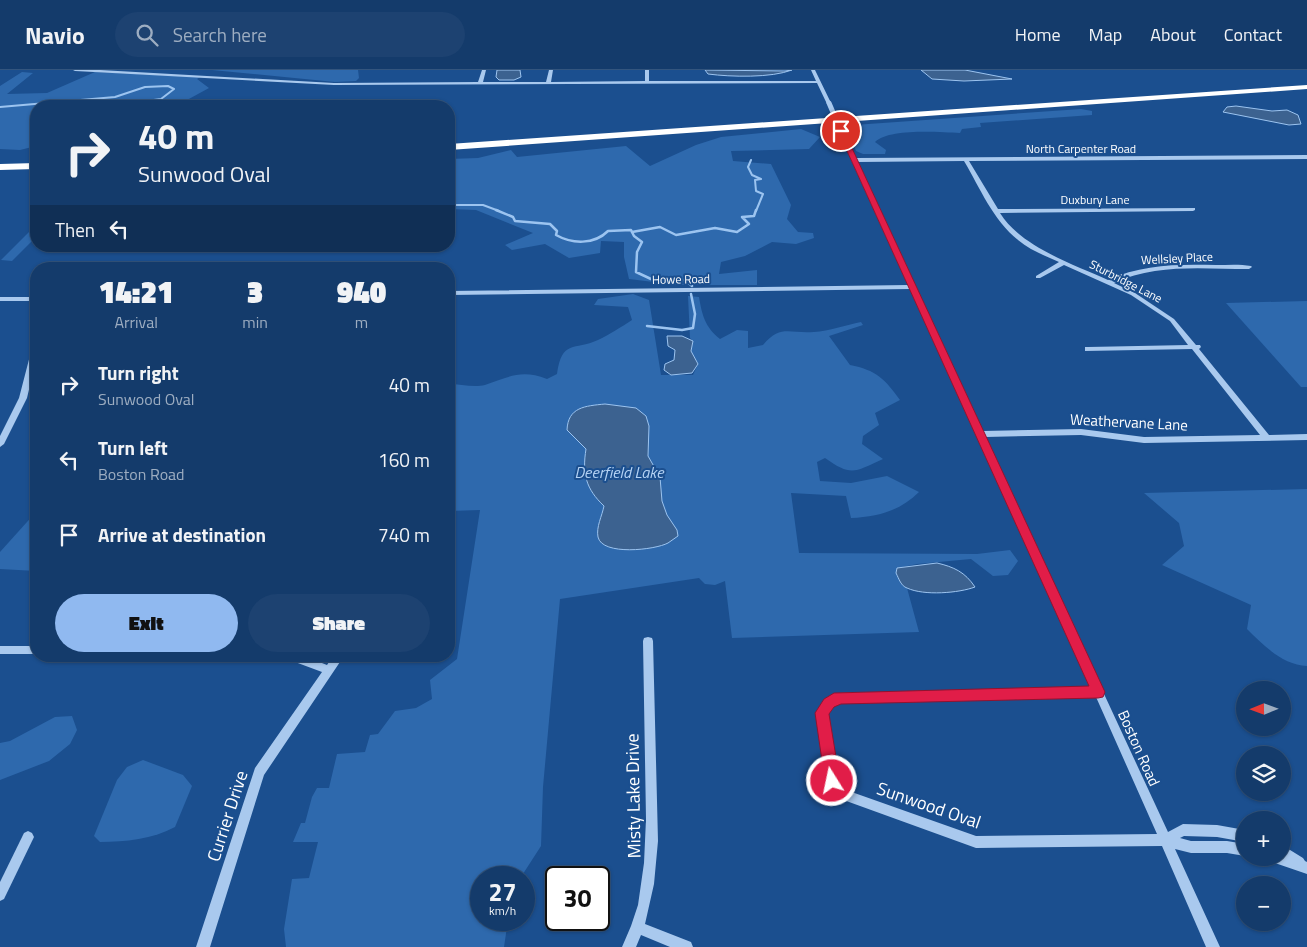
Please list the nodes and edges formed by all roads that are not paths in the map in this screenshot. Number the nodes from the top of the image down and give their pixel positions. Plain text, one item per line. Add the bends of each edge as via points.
1 (75, 70) edge
2 (484, 70) edge
3 (550, 70) edge
4 (647, 70) edge
5 (813, 70) edge
6 (1307, 79) edge
7 (819, 82) junction
8 (647, 83) junction
9 (480, 84) junction
10 (548, 84) junction
11 (1212, 84) dead end
12 (1307, 87) edge
13 (841, 110) dead end
14 (455, 138) edge
15 (455, 147) edge
16 (27, 156) dead end
17 (0, 157) edge
18 (1307, 157) edge
19 (854, 160) junction
20 (966, 160) junction
21 (30, 166) edge
22 (0, 167) edge
23 (1193, 209) dead end
24 (996, 211) junction
25 (1064, 262) junction
26 (1249, 267) dead end
27 (1038, 277) dead end
28 (1108, 283) junction
29 (913, 287) junction
30 (455, 293) edge
31 (30, 298) edge
32 (0, 299) edge
33 (1196, 347) junction
34 (1088, 349) dead end
35 (30, 370) edge
36 (980, 434) junction
37 (1307, 437) edge
38 (1267, 438) junction
39 (0, 444) edge
40 (648, 641) dead end
41 (0, 650) edge
42 (30, 650) edge
43 (307, 662) edge
44 (335, 662) edge
45 (329, 670) junction
46 (1098, 692) junction
47 (1236, 834) edge
48 (28, 837) dead end
49 (1165, 840) junction
50 (1236, 848) edge
51 (1291, 858) edge
52 (1291, 863) edge
53 (1307, 868) edge
54 (0, 895) edge
55 (638, 928) junction
56 (203, 947) edge
57 (629, 947) edge
58 (686, 947) edge
59 (1213, 947) edge

1 - 9 street via 334,84
2 - 9 street
3 - 10 street
4 - 8 street
5 - 7 street, Boston Road
6 - 11 highway
7 - 8 street
7 - 19 street, Boston Road, bridge
8 - 10 street
9 - 10 street
12 - 15 highway
13 - 14 highway
16 - 17 highway
18 - 20 street, North Carpenter Road
19 - 20 street, North Carpenter Road
19 - 29 street, Boston Road
20 - 24 street, Sturbridge Lane
21 - 22 highway
23 - 24 street, Duxbury Lane
24 - 25 street, Sturbridge Lane via 1020,239
25 - 27 street
25 - 28 street, Sturbridge Lane
26 - 28 street, Wellsley Place via 1147,269
28 - 33 street, Sturbridge Lane via 1161,311
29 - 30 street, Howe Road
29 - 36 street, Boston Road
31 - 32 street
33 - 34 street
33 - 38 street, Sturbridge Lane
35 - 39 street via 23,398
36 - 38 street, Weathervane Lane via 1081,432 1144,440
36 - 46 street, Boston Road
37 - 38 street, Weathervane Lane
40 - 55 street, Misty Lake Drive via 652,855 647,898
41 - 42 street
43 - 45 street
44 - 45 street, Currier Drive
45 - 56 street, Currier Drive via 259,772
46 - 49 street, Boston Road
46 - 49 street, Sunwood Oval via 839,698 829,703 822,713 832,781 842,794 976,842
47 - 49 street via 1183,830
48 - 54 street
49 - 50 street via 1191,847
49 - 59 street, Boston Road
51 - 53 street
52 - 53 street
55 - 57 street, Misty Lake Drive
55 - 58 street

